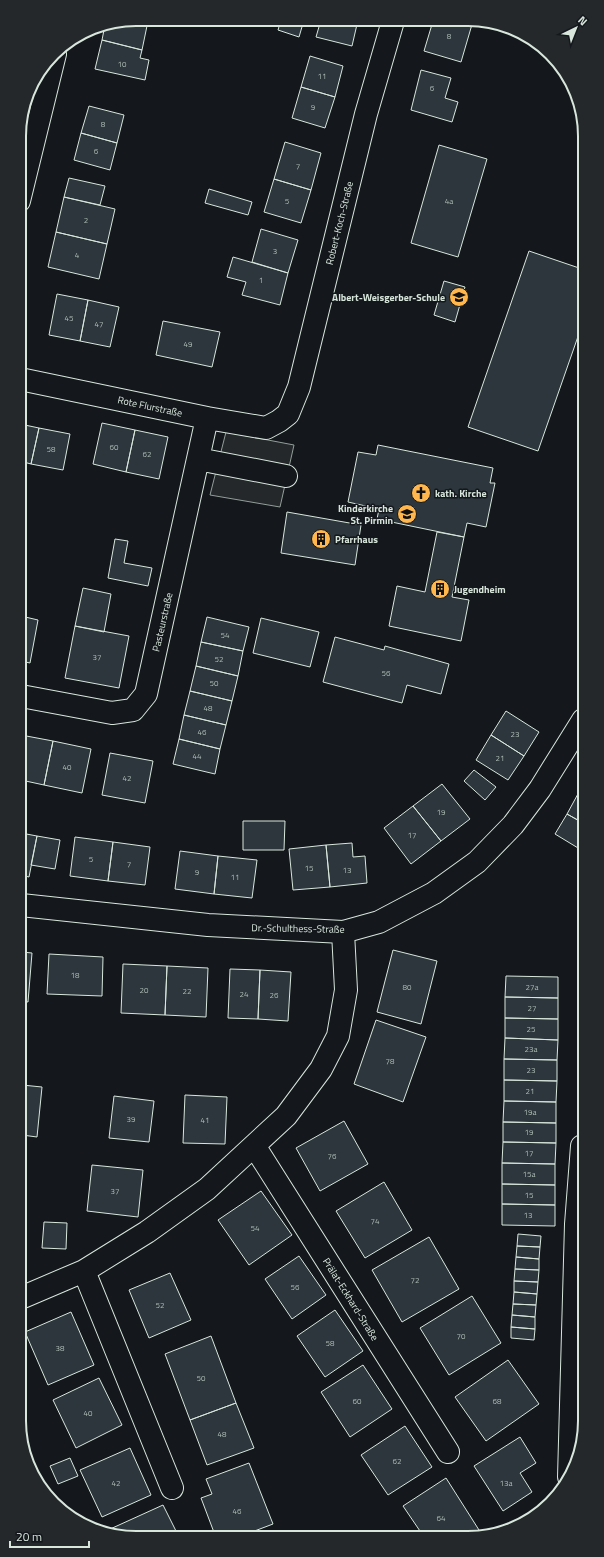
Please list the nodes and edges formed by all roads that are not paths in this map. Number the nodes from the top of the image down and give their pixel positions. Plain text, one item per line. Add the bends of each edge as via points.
1 (392, 26) edge
2 (52, 65) edge
3 (26, 175) edge
4 (26, 380) edge
5 (207, 418) junction
6 (279, 421) joint
7 (198, 459) junction
8 (286, 476) dead end
9 (26, 697) edge
10 (578, 728) edge
11 (26, 906) edge
12 (343, 932) junction
13 (255, 1146) junction
14 (578, 1270) edge
15 (84, 1271) junction
16 (26, 1295) edge
17 (448, 1452) dead end
18 (570, 1464) edge
19 (172, 1488) dead end

1 - 6 street, Robert-Koch-Straße via 366,114 299,386 288,414
2 - 3 street
4 - 5 street, Rote Flurstraße
5 - 6 street, Rote Flurstraße via 266,428
5 - 7 street, Pasteurstraße
7 - 8 street
7 - 9 street, Pasteurstraße via 146,694 133,710 112,713
10 - 12 street, Dr.-Schulthess-Straße via 540,789 513,825 476,862 434,893 379,922
11 - 12 street, Dr.-Schulthess-Straße via 208,925
12 - 13 street via 346,990 338,1036 320,1070 286,1116
13 - 15 street via 207,1189 147,1232
13 - 17 street, Prälat-Eckhard-Straße
14 - 18 street
15 - 16 street
15 - 19 street

